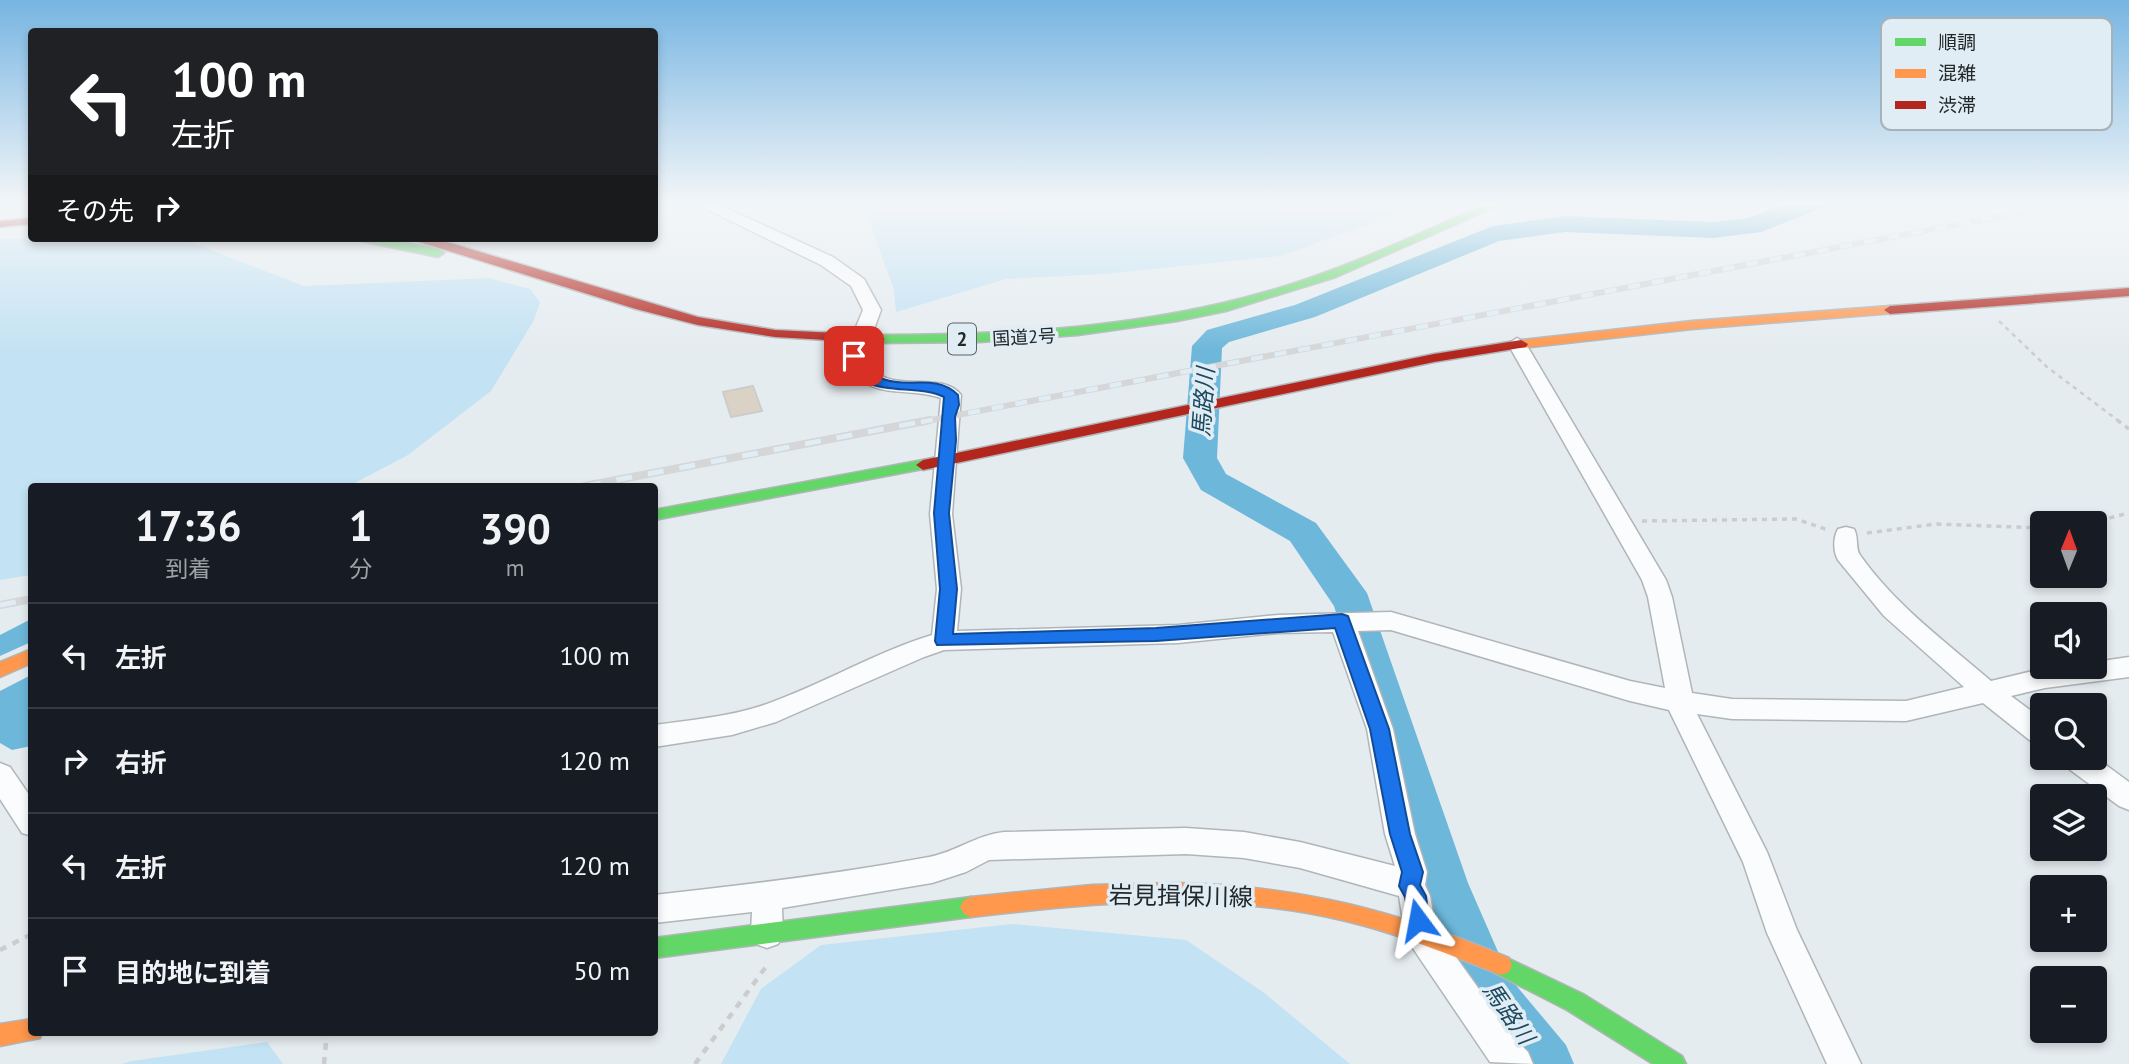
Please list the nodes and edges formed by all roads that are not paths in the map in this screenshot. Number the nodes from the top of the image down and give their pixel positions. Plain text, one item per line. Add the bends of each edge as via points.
1 (432, 252) edge
2 (469, 252) edge
3 (808, 252) edge
4 (1352, 252) edge
5 (1385, 252) edge
6 (2129, 292) edge
7 (627, 300) junction
8 (825, 321) dead end
9 (862, 332) junction
10 (1517, 344) junction
11 (946, 461) junction
12 (658, 514) edge
13 (1846, 535) dead end
14 (1346, 620) junction
15 (944, 641) junction
16 (28, 657) edge
17 (2129, 667) edge
18 (0, 670) edge
19 (1987, 692) junction
20 (1682, 702) junction
21 (2030, 725) edge
22 (658, 735) edge
23 (2091, 770) edge
24 (0, 775) edge
25 (2129, 798) edge
26 (28, 818) edge
27 (1410, 886) junction
28 (768, 897) junction
29 (658, 909) edge
30 (767, 934) junction
31 (1433, 938) junction
32 (658, 948) edge
33 (28, 1031) edge
34 (0, 1035) edge
35 (1516, 1064) edge
36 (1674, 1064) edge
37 (1844, 1064) edge

1 - 7 main road, 2
2 - 7 main road, 国道2号 / 2
3 - 9 street via 858,283 872,310
4 - 9 main road, 国道2号 / 2 via 1257,284 1136,311
5 - 9 main road, 国道2号 / 2 via 1274,294 1144,325 982,339
6 - 10 main road via 1667,327
7 - 9 main road, 国道2号 / 2 via 736,328
8 - 9 main road, 国道2号 / 2
9 - 11 street via 854,356 856,367 872,381 939,389 951,395
10 - 11 main road
10 - 20 street via 1654,580
11 - 12 main road
11 - 15 street via 942,513 949,589
13 - 19 street via 1846,554 1893,610
14 - 15 street via 1124,636
14 - 20 street via 1421,628 1630,691
14 - 27 street via 1380,729 1412,872
15 - 22 street via 767,715
16 - 18 main road
17 - 19 street via 2045,678
19 - 20 street via 1888,712 1732,709
19 - 21 street
20 - 37 street via 1698,747 1757,862 1783,933
23 - 25 street
24 - 26 street
27 - 28 street via 1300,855 1244,845 1079,842 987,847 932,870
27 - 31 street
28 - 29 street
28 - 30 street
30 - 31 main road, 岩見揖保川線 via 1016,901 1169,891 1240,894 1312,905
30 - 32 main road, 岩見揖保川線
31 - 35 street via 1502,1050
31 - 36 main road, 岩見揖保川線 via 1511,968 1626,1030
33 - 34 main road

